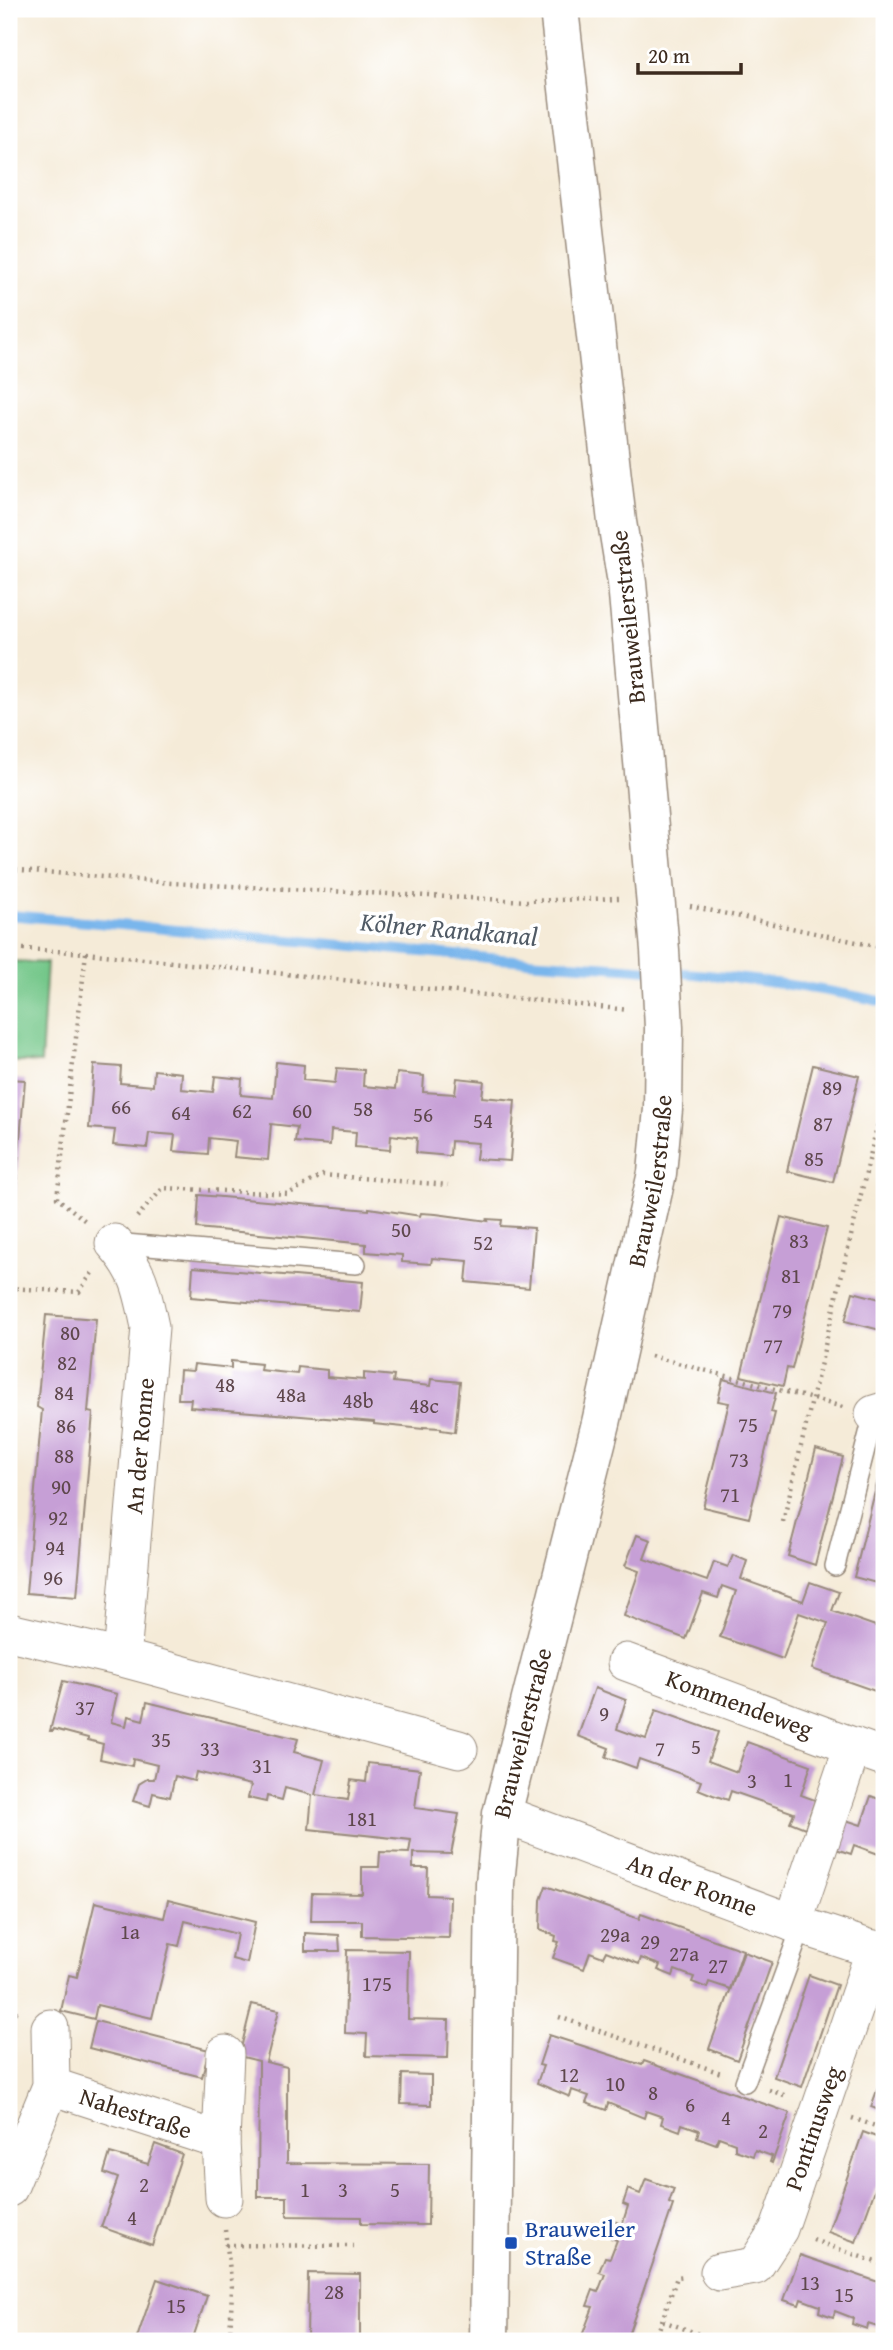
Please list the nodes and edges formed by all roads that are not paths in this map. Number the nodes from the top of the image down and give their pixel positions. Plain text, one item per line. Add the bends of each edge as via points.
1 (559, 9) edge
2 (114, 1243) joint
3 (356, 1264) dead end
4 (879, 1413) edge
5 (835, 1566) dead end
6 (9, 1632) edge
7 (122, 1658) junction
8 (626, 1662) dead end
9 (459, 1749) dead end
10 (869, 1752) edge
11 (502, 1814) junction
12 (797, 1925) junction
13 (879, 1951) edge
14 (50, 2028) dead end
15 (225, 2054) dead end
16 (746, 2082) dead end
17 (51, 2086) junction
18 (221, 2141) junction
19 (9, 2188) edge
20 (224, 2198) road end
21 (719, 2272) road end
22 (489, 2341) edge

1 - 11 street, Brauweilerstraße via 627,583 660,950 647,1002 664,1028 663,1109 657,1173 601,1423
2 - 3 lane
2 - 7 street, An der Ronne via 141,1283 150,1327
4 - 5 lane
6 - 7 street
7 - 9 street
8 - 10 street, Kommendeweg
10 - 12 street, Kommendeweg
11 - 12 street, An der Ronne
11 - 22 street, Brauweilerstraße via 495,1883
12 - 13 street, An der Ronne
12 - 16 lane
13 - 21 street, Pontinusweg via 779,2229 755,2266
14 - 17 street
15 - 18 street, Nahestraße
17 - 18 street, Nahestraße
17 - 19 street
18 - 20 street, Nahestraße

